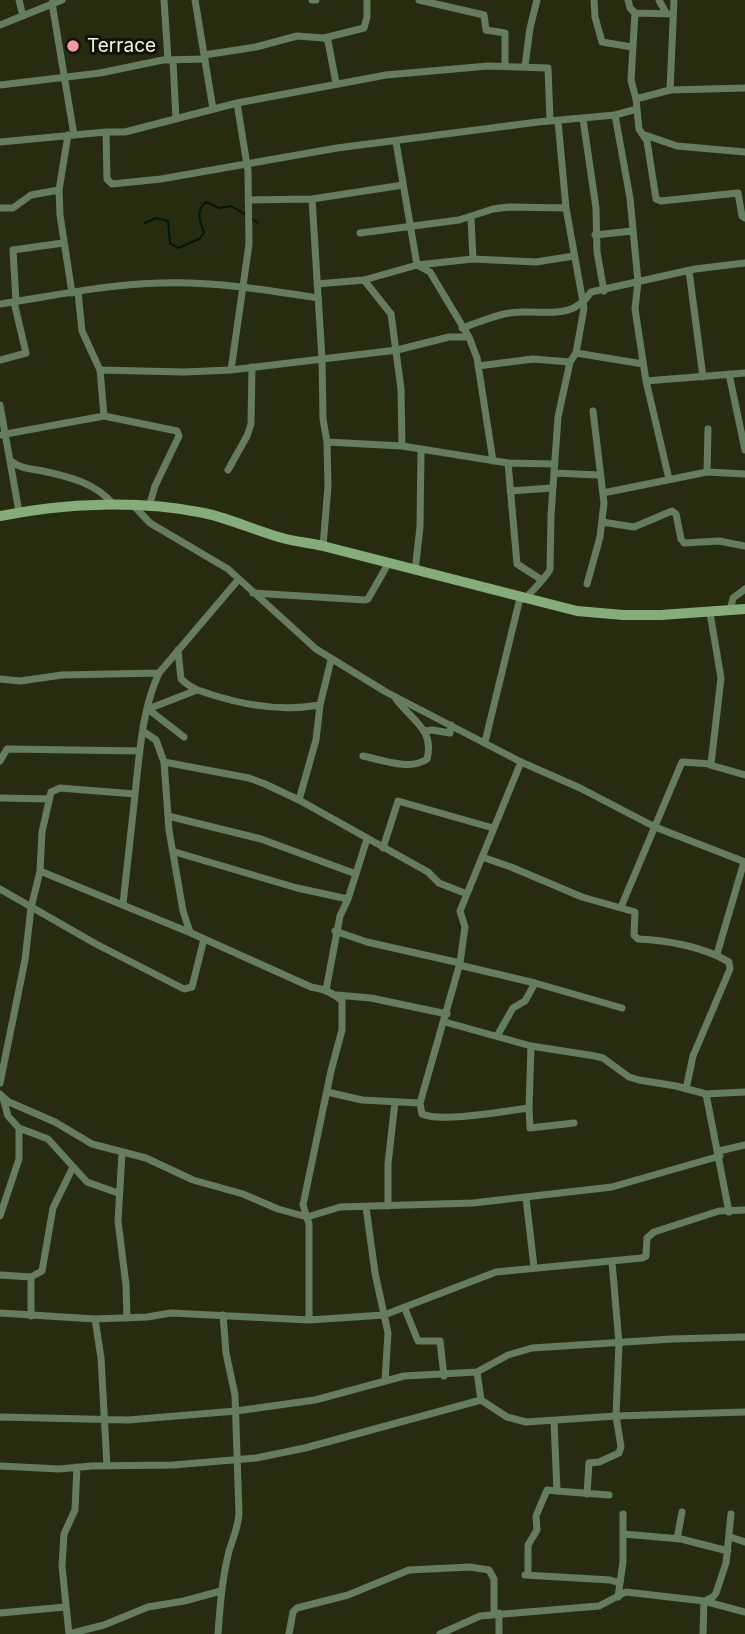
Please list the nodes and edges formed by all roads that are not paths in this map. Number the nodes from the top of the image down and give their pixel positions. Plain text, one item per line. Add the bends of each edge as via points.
1 (19, 0) edge
2 (62, 0) edge
3 (164, 0) edge
4 (195, 0) edge
5 (367, 0) edge
6 (419, 0) edge
7 (537, 0) edge
8 (594, 0) edge
9 (628, 0) edge
10 (659, 0) edge
11 (674, 0) edge
12 (52, 3) junction
13 (635, 13) junction
14 (669, 13) junction
15 (23, 16) junction
16 (0, 24) edge
17 (324, 38) junction
18 (632, 47) junction
19 (205, 57) junction
20 (171, 61) junction
21 (505, 66) junction
22 (525, 66) junction
23 (64, 78) junction
24 (0, 83) edge
25 (336, 83) junction
26 (745, 88) edge
27 (670, 90) junction
28 (636, 99) junction
29 (237, 103) junction
30 (213, 109) junction
31 (637, 109) junction
32 (615, 114) junction
33 (176, 119) junction
34 (583, 119) junction
35 (554, 121) junction
36 (106, 132) junction
37 (71, 135) junction
38 (645, 135) junction
39 (0, 142) edge
40 (396, 142) junction
41 (745, 152) edge
42 (245, 163) junction
43 (403, 186) junction
44 (60, 190) junction
45 (312, 199) junction
46 (248, 200) junction
47 (0, 208) edge
48 (566, 208) junction
49 (471, 218) junction
50 (745, 218) edge
51 (410, 226) junction
52 (632, 231) junction
53 (359, 233) dead end
54 (596, 235) junction
55 (63, 243) junction
56 (574, 256) junction
57 (473, 260) junction
58 (745, 263) edge
59 (416, 265) junction
60 (689, 271) junction
61 (364, 280) junction
62 (638, 282) junction
63 (317, 284) junction
64 (241, 288) junction
65 (604, 291) junction
66 (75, 292) junction
67 (318, 298) junction
68 (15, 302) junction
69 (0, 304) edge
70 (583, 304) junction
71 (462, 328) junction
72 (469, 337) junction
73 (397, 350) junction
74 (576, 353) junction
75 (322, 359) junction
76 (0, 360) edge
77 (570, 362) junction
78 (643, 364) junction
79 (478, 366) junction
80 (251, 367) junction
81 (100, 370) junction
82 (231, 370) junction
83 (745, 373) edge
84 (729, 374) junction
85 (703, 377) junction
86 (646, 381) junction
87 (0, 405) edge
88 (593, 411) dead end
89 (104, 416) junction
90 (708, 429) dead end
91 (3, 435) edge
92 (327, 442) junction
93 (402, 446) junction
94 (422, 450) junction
95 (745, 450) edge
96 (11, 461) junction
97 (493, 461) junction
98 (508, 463) junction
99 (555, 464) junction
100 (228, 470) dead end
101 (707, 472) junction
102 (554, 473) junction
103 (745, 474) edge
104 (599, 475) junction
105 (669, 479) junction
106 (552, 488) junction
107 (510, 491) junction
108 (603, 493) junction
109 (114, 505) junction
110 (134, 506) junction
111 (149, 507) junction
112 (19, 512) junction
113 (0, 516) edge
114 (602, 522) junction
115 (323, 546) junction
116 (745, 546) edge
117 (388, 564) junction
118 (415, 570) junction
119 (238, 580) junction
120 (542, 580) junction
121 (586, 584) dead end
122 (745, 589) edge
123 (252, 593) junction
124 (522, 598) junction
125 (745, 609) edge
126 (730, 611) junction
127 (710, 612) junction
128 (178, 650) junction
129 (331, 660) junction
130 (159, 673) junction
131 (0, 679) edge
132 (197, 690) junction
133 (395, 697) junction
134 (320, 705) junction
135 (148, 709) junction
136 (451, 725) junction
137 (144, 732) junction
138 (425, 732) junction
139 (184, 737) dead end
140 (485, 742) junction
141 (4, 749) edge
142 (140, 751) junction
143 (363, 755) dead end
144 (0, 761) edge
145 (164, 762) junction
146 (520, 762) junction
147 (710, 765) junction
148 (745, 775) edge
149 (135, 793) junction
150 (0, 798) edge
151 (48, 799) junction
152 (299, 800) junction
153 (168, 816) junction
154 (656, 827) junction
155 (493, 828) junction
156 (367, 839) junction
157 (383, 848) junction
158 (175, 852) junction
159 (482, 857) junction
160 (745, 862) edge
161 (40, 871) junction
162 (356, 874) junction
163 (0, 888) edge
164 (467, 894) junction
165 (348, 899) junction
166 (123, 904) junction
167 (621, 907) junction
168 (31, 908) junction
169 (335, 931) junction
170 (191, 933) junction
171 (204, 939) junction
172 (717, 954) junction
173 (460, 964) junction
174 (534, 983) junction
175 (326, 990) junction
176 (336, 995) junction
177 (622, 1008) dead end
178 (446, 1018) junction
179 (497, 1036) junction
180 (531, 1046) junction
181 (0, 1083) edge
182 (686, 1089) junction
183 (327, 1092) junction
184 (745, 1092) edge
185 (706, 1094) junction
186 (2, 1096) edge
187 (395, 1102) junction
188 (420, 1103) junction
189 (529, 1108) junction
190 (574, 1123) dead end
191 (19, 1128) junction
192 (745, 1145) edge
193 (122, 1153) junction
194 (719, 1153) junction
195 (73, 1167) junction
196 (118, 1193) junction
197 (526, 1198) junction
198 (388, 1206) junction
199 (366, 1207) junction
200 (745, 1210) edge
201 (729, 1212) junction
202 (0, 1216) edge
203 (307, 1217) junction
204 (612, 1262) junction
205 (534, 1267) junction
206 (0, 1275) edge
207 (31, 1277) junction
208 (405, 1309) junction
209 (0, 1312) edge
210 (223, 1315) junction
211 (384, 1315) junction
212 (30, 1316) junction
213 (127, 1318) junction
214 (95, 1319) junction
215 (309, 1320) junction
216 (745, 1337) edge
217 (619, 1343) junction
218 (477, 1373) junction
219 (444, 1376) junction
220 (385, 1381) junction
221 (481, 1400) junction
222 (236, 1411) junction
223 (745, 1412) edge
224 (616, 1416) junction
225 (0, 1417) edge
226 (105, 1419) junction
227 (554, 1421) junction
228 (236, 1460) junction
229 (0, 1466) edge
230 (107, 1466) junction
231 (77, 1467) junction
232 (558, 1491) junction
233 (587, 1494) junction
234 (609, 1495) dead end
235 (682, 1512) dead end
236 (623, 1514) dead end
237 (731, 1514) dead end
238 (623, 1534) junction
239 (730, 1537) junction
240 (677, 1539) junction
241 (745, 1542) edge
242 (728, 1551) junction
243 (620, 1583) junction
244 (221, 1591) junction
245 (618, 1597) junction
246 (704, 1601) junction
247 (65, 1607) junction
248 (745, 1612) edge
249 (0, 1613) edge
250 (497, 1613) junction
251 (104, 1625) junction
252 (69, 1634) edge
253 (110, 1634) edge
254 (218, 1634) edge
255 (289, 1634) edge
256 (440, 1634) edge
257 (499, 1634) edge
258 (703, 1634) edge

1 - 15 street
2 - 12 street
3 - 20 street
4 - 19 street
5 - 17 street via 364,28
6 - 21 street via 484,15 486,30 505,33
7 - 22 street
8 - 18 street via 602,42
9 - 13 street
10 - 14 street
11 - 14 street
12 - 15 street
12 - 23 street
13 - 14 street
13 - 18 street
14 - 27 street
15 - 16 street
17 - 19 street via 297,36
17 - 25 street
18 - 28 street via 631,80
19 - 20 street
19 - 30 street
20 - 23 street
20 - 33 street
21 - 22 street
21 - 25 street
22 - 35 street via 548,68
23 - 24 street
23 - 37 street
25 - 29 street
26 - 27 street
27 - 28 street
28 - 31 street
29 - 30 street
29 - 42 street
30 - 33 street
31 - 32 street
31 - 38 street via 639,129
32 - 34 street
32 - 52 street
33 - 36 street
34 - 35 street
34 - 54 street
35 - 40 street
35 - 48 street
36 - 37 street
36 - 42 street via 107,179 112,184
37 - 39 street
37 - 44 street
38 - 41 street via 677,146
38 - 50 street via 658,201 738,193
40 - 42 street
40 - 43 street
42 - 46 street
43 - 45 street
43 - 51 street
44 - 47 street via 32,195 13,208
44 - 55 street
45 - 46 street
45 - 63 street
46 - 64 street
48 - 49 street via 509,207
48 - 56 street
49 - 51 street
49 - 57 street
51 - 53 street
51 - 59 street
52 - 54 street
52 - 62 street
54 - 65 street
55 - 66 street
55 - 68 street via 13,250
56 - 57 street via 526,262
56 - 70 street
57 - 59 street
58 - 60 street
59 - 61 street
59 - 71 street via 430,272
60 - 62 street
60 - 85 street
61 - 63 street
61 - 73 street via 389,310
62 - 65 street
62 - 78 street via 635,309
63 - 67 street
64 - 66 street via 165,283
64 - 67 street
64 - 82 street
65 - 70 street via 591,292
66 - 68 street
66 - 81 street via 82,331
67 - 75 street
68 - 69 street
68 - 76 street via 26,352
70 - 71 street via 560,311 510,313
70 - 74 street
71 - 72 street
72 - 73 street via 449,337
72 - 79 street
73 - 75 street
73 - 93 street
74 - 77 street
74 - 78 street
75 - 80 street
75 - 92 street
77 - 79 street via 533,359
77 - 99 street via 558,417
78 - 86 street
79 - 97 street
80 - 82 street
80 - 100 street via 251,424
81 - 82 street
81 - 89 street
83 - 84 street
84 - 85 street
84 - 95 street
85 - 86 street
86 - 105 street
87 - 91 street
88 - 104 street
89 - 91 street
89 - 111 street via 179,433
90 - 101 street
91 - 96 street
92 - 93 street
92 - 115 street
93 - 94 street
94 - 97 street
94 - 118 street
96 - 109 street via 25,469 90,485
96 - 112 street
97 - 98 street
98 - 99 street
98 - 107 street
99 - 102 street
101 - 103 street
101 - 105 street
102 - 104 street
102 - 106 street
104 - 108 street
105 - 108 street
106 - 107 street
106 - 120 street via 550,569
107 - 120 street via 517,564
108 - 114 street
109 - 110 main road
109 - 112 main road
110 - 111 main road
110 - 119 street via 150,523 215,560
111 - 115 main road via 205,513
112 - 113 main road
114 - 116 street via 634,527 672,511 684,542
114 - 121 street
115 - 117 main road
117 - 118 main road
117 - 123 street via 365,600
118 - 124 main road
119 - 123 street
119 - 128 street
120 - 124 street
122 - 126 street via 733,598
123 - 129 street
124 - 127 main road via 565,609 623,615
124 - 140 street
125 - 126 main road
126 - 127 main road
127 - 147 street via 721,678
128 - 130 street
128 - 132 street via 181,679
129 - 133 street
129 - 134 street
130 - 131 street
130 - 135 street
132 - 134 street via 257,707
132 - 135 street
133 - 136 street
133 - 138 street
134 - 152 street via 316,740
135 - 137 street
135 - 139 street
136 - 138 street via 450,733
136 - 140 street
137 - 142 street
137 - 145 street via 156,740
138 - 143 street via 430,748 420,764
140 - 146 street
141 - 142 street
141 - 144 street
142 - 149 street
145 - 152 street via 249,778
145 - 153 street
146 - 154 street
146 - 155 street
147 - 148 street
147 - 154 street via 682,762
149 - 151 street via 60,788
149 - 166 street
150 - 151 street
151 - 161 street
152 - 156 street
153 - 158 street
153 - 162 street via 261,839
154 - 160 street
154 - 167 street
155 - 157 street via 398,801
155 - 159 street
156 - 157 street
156 - 162 street
157 - 164 street via 439,883
158 - 165 street
158 - 170 street via 183,911
159 - 164 street
159 - 167 street via 582,897
160 - 172 street
161 - 166 street
161 - 168 street
162 - 165 street
163 - 168 street
164 - 173 street via 460,911 466,927
165 - 169 street
166 - 170 street
167 - 172 street via 635,912 635,938
168 - 171 street via 184,989 192,986
168 - 181 street
169 - 173 street
169 - 175 street
170 - 171 street
171 - 175 street
172 - 182 street via 729,962 730,969 693,1056
173 - 174 street
173 - 178 street
174 - 177 street
174 - 179 street
175 - 176 street
176 - 178 street via 371,998
176 - 183 street via 342,1001 342,1030
178 - 179 street
178 - 188 street
179 - 180 street
180 - 182 street via 596,1056 629,1077
180 - 189 street
182 - 185 street
183 - 187 street
183 - 203 street via 303,1205
184 - 185 street
185 - 194 street
186 - 191 street via 8,1115
186 - 193 street via 92,1144
187 - 188 street
187 - 198 street
188 - 189 street via 426,1117
189 - 190 street via 530,1128
191 - 195 street via 48,1139
191 - 202 street via 19,1159
192 - 194 street
193 - 196 street
193 - 203 street
194 - 197 street via 619,1185
194 - 201 street
195 - 196 street via 87,1182
195 - 207 street via 53,1208 44,1267
196 - 213 street
197 - 198 street
197 - 205 street
198 - 199 street
199 - 203 street via 340,1207
199 - 211 street
200 - 201 street
201 - 204 street via 653,1232 647,1238 646,1256
203 - 215 street
204 - 205 street
204 - 217 street
205 - 208 street via 484,1275
206 - 207 street
207 - 212 street
208 - 211 street
208 - 219 street via 418,1341 440,1340
209 - 212 street
210 - 213 street via 171,1313
210 - 215 street
210 - 222 street
211 - 215 street
211 - 220 street via 388,1333
212 - 214 street
213 - 214 street
214 - 226 street
216 - 217 street
217 - 218 street via 517,1351
217 - 224 street
218 - 219 street
218 - 221 street
219 - 220 street
220 - 222 street via 315,1399
221 - 227 street via 515,1421
221 - 228 street via 305,1448
222 - 226 street
222 - 228 street
223 - 224 street
224 - 227 street
224 - 233 street via 619,1453 589,1463
225 - 226 street
226 - 230 street
227 - 232 street
228 - 230 street
228 - 244 street via 239,1525
229 - 231 street
230 - 231 street
231 - 247 street via 75,1510 63,1545
232 - 233 street
232 - 243 street via 547,1490 536,1516 526,1575
233 - 234 street
235 - 240 street
236 - 238 street
237 - 239 street
238 - 240 street
238 - 243 street
239 - 241 street
239 - 242 street
240 - 242 street
242 - 246 street via 716,1593
243 - 245 street
244 - 251 street via 148,1607
244 - 254 street
245 - 246 street via 631,1592
245 - 250 street via 599,1606
246 - 248 street
246 - 258 street
247 - 249 street
247 - 252 street
250 - 255 street via 489,1570 421,1569 297,1608
250 - 256 street
250 - 257 street
251 - 252 street
251 - 253 street

